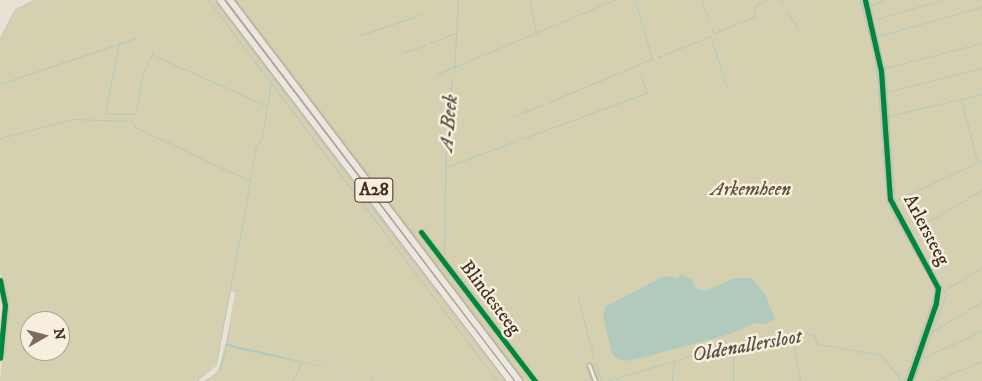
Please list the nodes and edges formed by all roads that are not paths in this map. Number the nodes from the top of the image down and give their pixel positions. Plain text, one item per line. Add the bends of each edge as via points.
1 (220, 0) edge
2 (230, 0) edge
3 (865, 0) edge
4 (421, 232) dead end
5 (0, 280) edge
6 (0, 358) edge
7 (589, 365) dead end
8 (510, 381) edge
9 (519, 381) edge
10 (535, 381) edge
11 (595, 381) edge
12 (909, 381) edge

1 - 8 highway, A28
2 - 9 highway, A28
3 - 12 street, Arlersteeg via 881,72 890,199 938,288 936,303
4 - 10 street, Blindesteeg
5 - 6 street via 5,305
7 - 11 street

